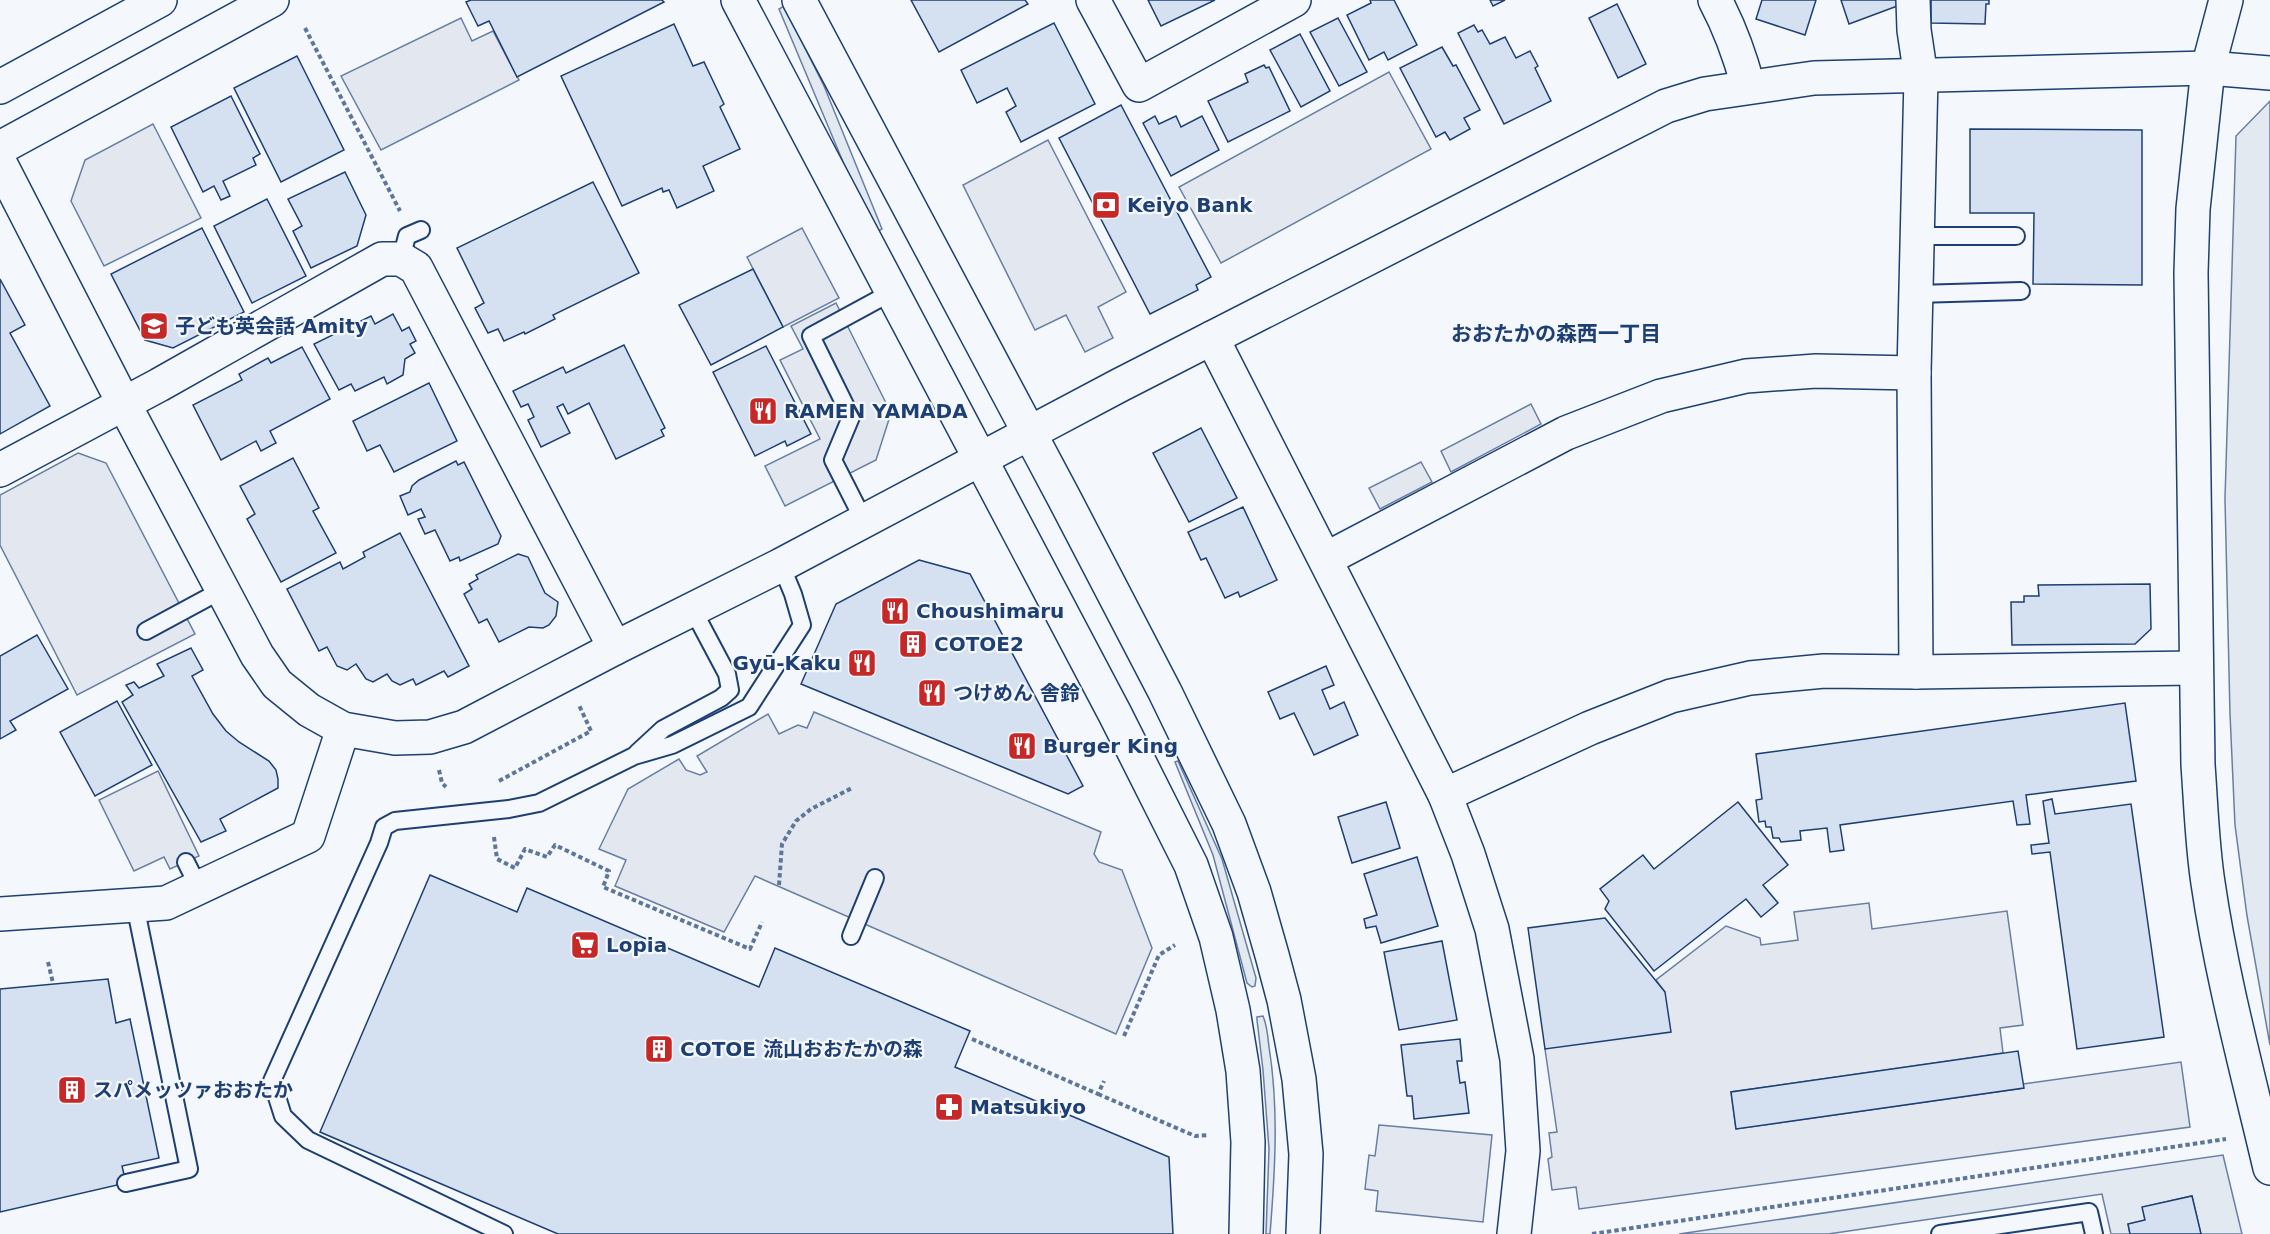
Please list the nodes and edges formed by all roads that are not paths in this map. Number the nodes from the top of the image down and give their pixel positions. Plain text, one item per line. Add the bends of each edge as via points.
1 (160, 0) edge
2 (272, 0) edge
3 (738, 0) edge
4 (799, 0) edge
5 (1093, 0) edge
6 (1294, 0) edge
7 (1715, 0) edge
8 (1913, 0) edge
9 (2226, 0) edge
10 (2208, 68) junction
11 (2270, 73) edge
12 (1921, 77) junction
13 (0, 87) edge
14 (1748, 87) junction
15 (0, 148) edge
16 (0, 164) edge
17 (1918, 236) junction
18 (2016, 236) dead end
19 (2021, 291) dead end
20 (892, 292) junction
21 (1916, 294) junction
22 (1212, 338) junction
23 (1914, 373) junction
24 (124, 404) junction
25 (1030, 433) junction
26 (979, 460) junction
27 (0, 470) edge
28 (864, 521) junction
29 (1326, 559) junction
30 (781, 565) junction
31 (222, 590) junction
32 (693, 610) junction
33 (146, 631) dead end
34 (615, 648) junction
35 (2195, 668) junction
36 (1916, 672) junction
37 (343, 729) junction
38 (634, 756) junction
39 (1445, 795) junction
40 (875, 878) dead end
41 (135, 905) junction
42 (0, 914) edge
43 (851, 936) dead end
44 (2270, 1168) edge
45 (126, 1183) dead end
46 (504, 1234) edge
47 (1246, 1234) edge
48 (1304, 1234) edge
49 (1514, 1234) edge
50 (1940, 1234) edge
51 (2094, 1234) edge

1 - 13 street
2 - 15 street
3 - 20 street
4 - 25 street
5 - 6 street via 1139,85
7 - 14 street via 1728,23
8 - 12 street
9 - 10 street
10 - 11 street
10 - 12 street
10 - 35 street via 2193,209 2191,273
12 - 14 street via 1814,78
12 - 17 street
14 - 22 street via 1665,106
16 - 24 street
17 - 18 lane
17 - 21 street
19 - 21 lane
20 - 26 street
20 - 28 lane via 811,336 851,417 833,460
21 - 23 street
22 - 25 street
22 - 29 street
23 - 29 street via 1816,371 1746,376 1661,396 1566,433
23 - 36 street
24 - 27 street
24 - 31 street
24 - 34 street via 409,242 416,268
25 - 26 street
25 - 48 street via 1165,692 1229,824 1254,892 1284,999 1299,1079 1306,1154
26 - 28 street
26 - 47 street via 1191,866 1216,937 1243,1071 1248,1142
28 - 30 street
29 - 39 street
30 - 32 street
30 - 38 lane via 802,625 749,707 672,745
31 - 33 lane
31 - 37 street via 277,684 309,710
32 - 34 street
32 - 38 lane via 727,674 730,690 663,729
34 - 37 street via 464,728 430,737 395,738
35 - 36 street
35 - 44 street via 2208,883 2227,985
36 - 39 street via 1824,671 1750,678 1671,696 1590,728
37 - 41 street via 308,836 193,875 166,903
38 - 46 lane via 539,803 395,821 384,827 272,1081 283,1116 308,1140
39 - 49 street via 1492,929 1517,1059 1523,1151
40 - 43 lane
41 - 42 street
41 - 45 lane via 189,1169
50 - 51 lane via 2089,1212

